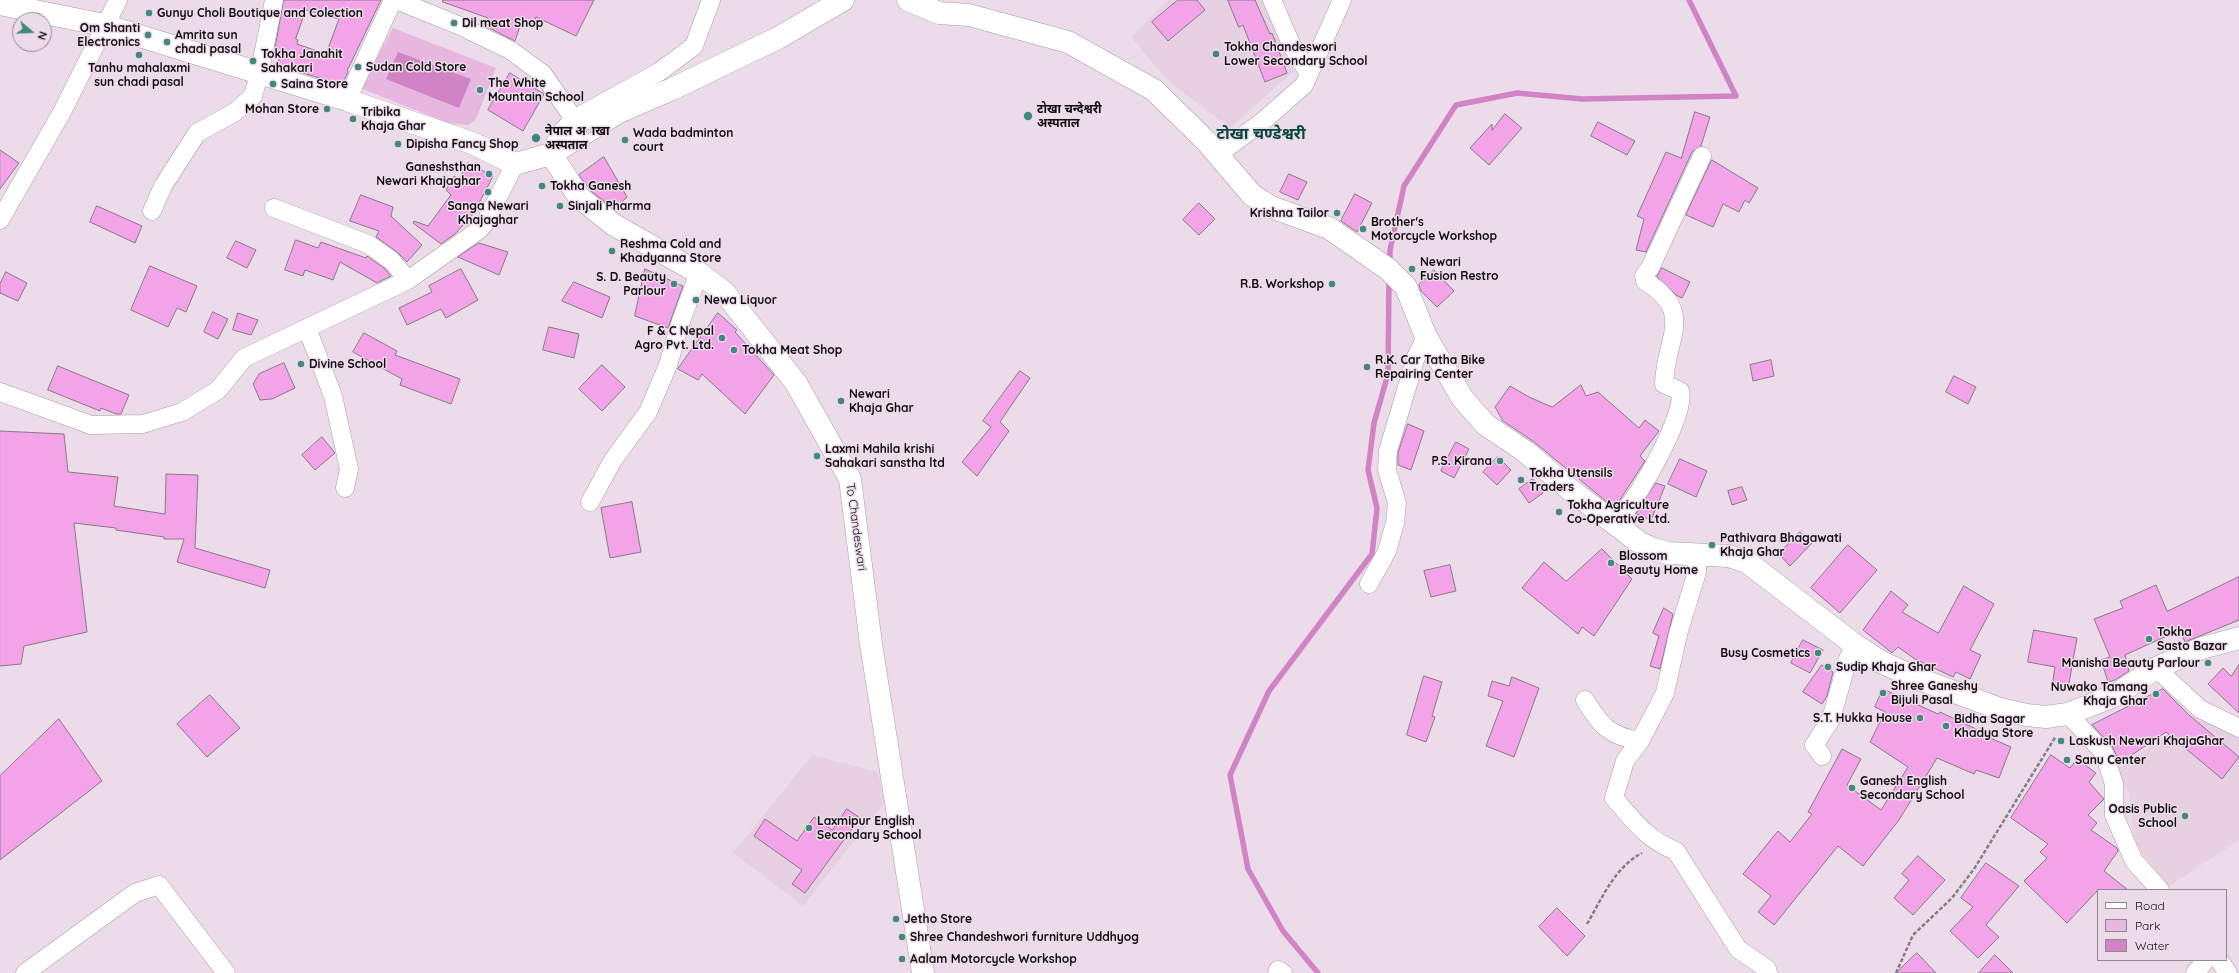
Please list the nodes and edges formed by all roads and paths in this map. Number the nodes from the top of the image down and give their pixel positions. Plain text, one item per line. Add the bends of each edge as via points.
1 (118, 0) edge
2 (274, 0) edge
3 (395, 0) edge
4 (711, 0) edge
5 (844, 0) edge
6 (908, 0) edge
7 (1272, 0) edge
8 (1342, 0) edge
9 (0, 4) edge
10 (104, 25) junction
11 (1309, 74) junction
12 (260, 75) junction
13 (347, 100) junction
14 (574, 119) junction
15 (551, 154) junction
16 (1217, 155) junction
17 (1702, 156) dead end
18 (515, 164) junction
19 (274, 208) dead end
20 (152, 211) dead end
21 (0, 220) edge
22 (698, 273) junction
23 (408, 280) junction
24 (306, 328) junction
25 (1426, 337) junction
26 (0, 392) edge
27 (345, 488) dead end
28 (590, 502) dead end
29 (1613, 523) junction
30 (1697, 555) junction
31 (1369, 584) dead end
32 (2239, 638) edge
33 (1855, 645) junction
34 (2156, 668) junction
35 (1585, 700) dead end
36 (2068, 714) junction
37 (2239, 728) edge
38 (1640, 741) junction
39 (1822, 756) dead end
40 (1659, 845) junction
41 (2159, 889) edge
42 (1587, 924) dead end
43 (2205, 961) edge
44 (2220, 961) edge
45 (25, 973) edge
46 (226, 973) edge
47 (923, 973) edge
48 (1277, 973) edge
49 (1283, 973) edge
50 (1768, 973) edge
51 (1896, 973) edge
52 (2195, 973) edge
53 (2228, 973) edge

1 - 10 street
2 - 12 street
3 - 13 street
3 - 14 street via 458,25 510,50 543,74
4 - 14 street via 694,46 659,72
5 - 15 street via 778,38 619,112
6 - 16 street via 939,13 969,15 1068,42 1154,90
7 - 11 street
8 - 11 street
9 - 10 street
10 - 12 street
10 - 21 street via 62,112
11 - 16 street via 1304,85 1290,98
12 - 13 street
12 - 20 street via 253,96 235,112 197,133 163,186
13 - 18 street via 472,143
14 - 15 street via 558,135
15 - 18 street
15 - 22 street, To Chandeswari via 579,197 614,225
16 - 25 street via 1252,195 1271,207 1329,228 1388,269 1406,287
17 - 29 street via 1644,276 1645,281 1664,294 1672,307 1674,336 1664,384 1680,391 1681,400 1668,440 1625,512
18 - 23 street via 479,230
19 - 23 street via 368,244 391,260
22 - 28 street via 668,366 648,412 613,460
22 - 47 street, To Chandeswari via 725,293 796,383 850,479 872,644
23 - 24 street
24 - 26 street via 244,358 218,390 182,412 143,424 91,425
24 - 27 street via 333,396 349,469
25 - 29 street via 1463,399 1486,425 1526,452
25 - 31 street via 1416,357 1388,451 1387,470 1397,503 1395,523 1387,551
29 - 30 street via 1640,543 1653,549
30 - 33 street via 1729,556 1747,562
30 - 38 street via 1697,572 1678,634 1665,693
32 - 34 street via 2202,648
33 - 36 street via 1881,662 1916,678 2000,708 2046,717
33 - 39 street via 1848,659 1831,719 1814,746
34 - 36 street via 2114,696
34 - 37 street via 2200,709
35 - 38 street via 1598,721 1619,738
36 - 41 street via 2104,752 2114,784 2114,816 2134,861
36 - 51 path via 2053,743 1974,869 1952,898 1914,935
38 - 40 street via 1625,761 1614,798 1642,831
40 - 42 path via 1631,858 1612,880
40 - 50 street via 1676,851 1738,949 1767,969
43 - 52 street
44 - 53 street
45 - 46 street via 134,893 159,885
48 - 49 street via 1278,970

